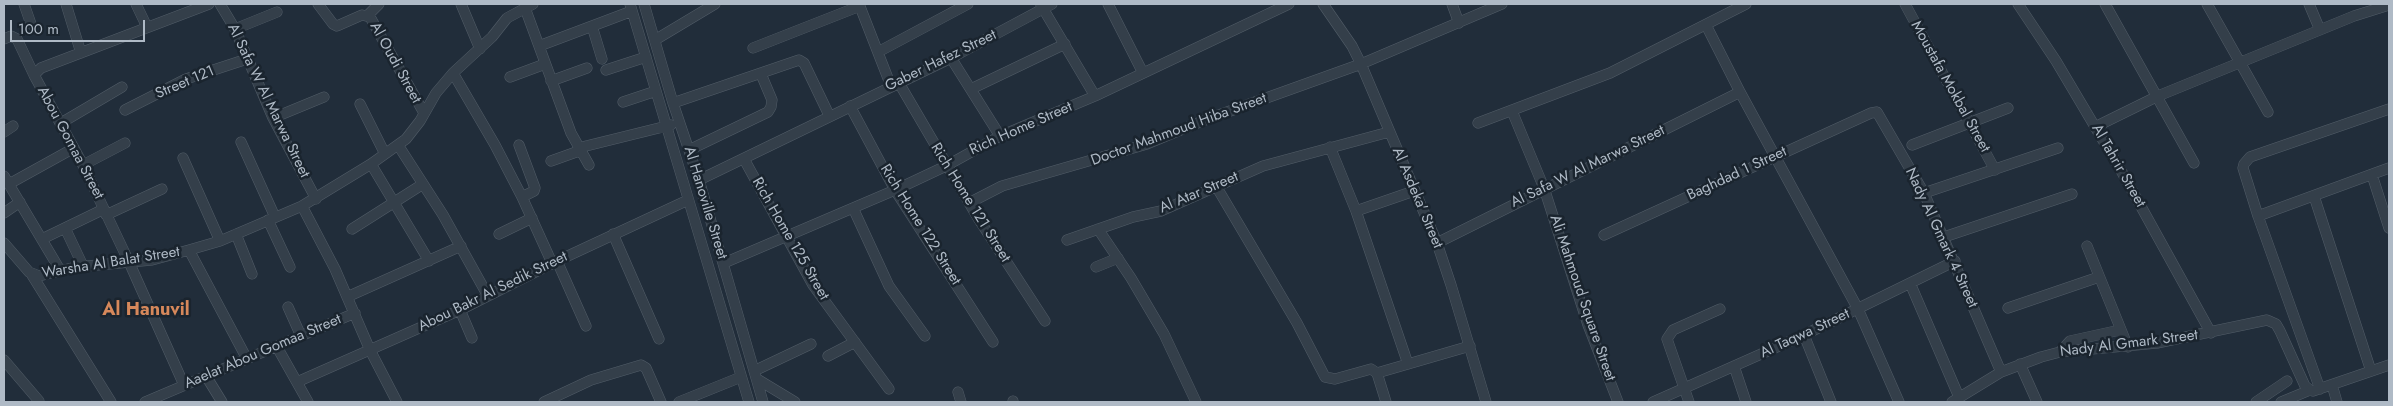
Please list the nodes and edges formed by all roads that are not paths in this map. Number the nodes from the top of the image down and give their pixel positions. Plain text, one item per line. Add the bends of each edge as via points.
1 (24, 4) edge
2 (66, 4) edge
3 (136, 4) edge
4 (209, 4) edge
5 (220, 4) edge
6 (318, 4) edge
7 (379, 4) edge
8 (461, 4) edge
9 (644, 4) edge
10 (715, 4) edge
11 (968, 4) edge
12 (1108, 4) edge
13 (1289, 4) edge
14 (1322, 4) edge
15 (1452, 4) edge
16 (1502, 4) edge
17 (1746, 4) edge
18 (1905, 4) edge
19 (2018, 4) edge
20 (2105, 4) edge
21 (2208, 4) edge
22 (2309, 4) edge
23 (859, 5) edge
24 (1045, 5) edge
25 (529, 6) edge
26 (2389, 6) edge
27 (631, 7) edge
28 (277, 12) dead end
29 (368, 16) junction
30 (1459, 23) junction
31 (31, 24) dead end
32 (1706, 25) junction
33 (592, 26) junction
34 (148, 27) junction
35 (235, 29) junction
36 (2320, 30) junction
37 (4, 38) edge
38 (655, 40) junction
39 (1065, 44) junction
40 (539, 46) junction
41 (753, 48) dead end
42 (480, 49) junction
43 (878, 52) junction
44 (81, 53) junction
45 (646, 57) junction
46 (951, 58) junction
47 (247, 59) junction
48 (602, 59) dead end
49 (2239, 63) junction
50 (545, 64) junction
51 (1362, 64) junction
52 (587, 68) dead end
53 (606, 70) dead end
54 (453, 73) junction
55 (761, 74) junction
56 (1143, 74) junction
57 (34, 75) junction
58 (510, 77) dead end
59 (551, 81) junction
60 (895, 84) junction
61 (122, 87) dead end
62 (971, 89) junction
63 (656, 92) junction
64 (1740, 92) junction
65 (1095, 96) junction
66 (2158, 96) junction
67 (324, 97) dead end
68 (623, 102) dead end
69 (673, 103) junction
70 (360, 104) dead end
71 (850, 106) junction
72 (2008, 108) dead end
73 (2389, 109) edge
74 (124, 110) dead end
75 (1512, 111) junction
76 (2268, 112) dead end
77 (424, 113) junction
78 (1871, 113) joint
79 (829, 116) junction
80 (273, 118) junction
81 (679, 122) junction
82 (61, 123) junction
83 (1478, 123) dead end
84 (1969, 123) junction
85 (667, 126) junction
86 (2095, 126) junction
87 (1389, 132) junction
88 (1000, 136) junction
89 (241, 142) dead end
90 (125, 143) dead end
91 (398, 145) junction
92 (519, 145) dead end
93 (1912, 145) dead end
94 (1330, 147) junction
95 (74, 148) junction
96 (2058, 148) dead end
97 (578, 149) junction
98 (689, 150) junction
99 (385, 154) junction
100 (1776, 156) junction
101 (183, 158) dead end
102 (744, 159) junction
103 (550, 161) dead end
104 (82, 164) junction
105 (371, 164) junction
106 (2194, 164) dead end
107 (589, 166) dead end
108 (946, 166) junction
109 (2389, 168) edge
110 (1995, 170) junction
111 (2372, 175) junction
112 (6, 180) edge
113 (699, 180) junction
114 (423, 184) junction
115 (1216, 186) junction
116 (1544, 188) junction
117 (162, 189) dead end
118 (896, 190) junction
119 (1414, 191) junction
120 (1924, 193) junction
121 (2072, 194) dead end
122 (2314, 196) junction
123 (522, 197) junction
124 (316, 199) junction
125 (688, 200) junction
126 (20, 202) junction
127 (396, 202) junction
128 (968, 203) junction
129 (302, 206) junction
130 (853, 208) junction
131 (1356, 211) junction
132 (105, 212) junction
133 (4, 213) edge
134 (2258, 216) junction
135 (532, 218) junction
136 (272, 219) junction
137 (65, 228) junction
138 (2389, 228) edge
139 (352, 229) dead end
140 (1098, 229) junction
141 (236, 234) junction
142 (499, 234) dead end
143 (613, 234) junction
144 (1604, 235) dead end
145 (785, 236) junction
146 (1944, 237) junction
147 (42, 239) junction
148 (1067, 240) dead end
149 (220, 241) junction
150 (4, 243) edge
151 (1437, 243) junction
152 (460, 246) junction
153 (2086, 246) dead end
154 (189, 250) junction
155 (1118, 258) junction
156 (429, 261) junction
157 (1955, 261) junction
158 (130, 262) junction
159 (554, 262) junction
160 (724, 263) junction
161 (83, 266) junction
162 (290, 266) dead end
163 (1096, 267) dead end
164 (60, 270) junction
165 (252, 274) dead end
166 (32, 275) junction
167 (2099, 277) junction
168 (1910, 283) junction
169 (488, 296) junction
170 (347, 297) junction
171 (288, 307) dead end
172 (2008, 308) dead end
173 (1720, 309) dead end
174 (1858, 309) junction
175 (460, 310) junction
176 (354, 313) junction
177 (1045, 321) dead end
178 (586, 326) dead end
179 (2120, 330) junction
180 (2211, 333) junction
181 (1804, 335) junction
182 (301, 336) junction
183 (925, 336) dead end
184 (472, 338) dead end
185 (660, 339) dead end
186 (855, 342) junction
187 (993, 342) dead end
188 (811, 344) dead end
189 (1470, 346) junction
190 (277, 347) junction
191 (2128, 347) junction
192 (370, 350) junction
193 (2060, 352) junction
194 (828, 356) dead end
195 (247, 359) junction
196 (4, 360) edge
197 (1408, 364) junction
198 (2020, 364) junction
199 (2389, 365) edge
200 (1734, 366) junction
201 (2001, 372) junction
202 (2371, 372) junction
203 (1377, 373) junction
204 (755, 375) junction
205 (206, 376) junction
206 (741, 377) junction
207 (2287, 380) dead end
208 (297, 382) junction
209 (184, 385) junction
210 (2332, 385) junction
211 (889, 389) dead end
212 (1685, 389) junction
213 (2315, 389) junction
214 (1956, 399) edge
215 (39, 400) dead end
216 (149, 401) edge
217 (111, 402) edge
218 (222, 402) edge
219 (308, 402) edge
220 (397, 402) edge
221 (544, 402) edge
222 (661, 402) edge
223 (679, 402) edge
224 (749, 402) edge
225 (764, 402) edge
226 (795, 402) edge
227 (1196, 402) edge
228 (1386, 402) edge
229 (1486, 402) edge
230 (1618, 402) edge
231 (1653, 402) edge
232 (1689, 402) edge
233 (1746, 402) edge
234 (1831, 402) edge
235 (1899, 402) edge
236 (2037, 402) edge
237 (2256, 402) edge
238 (2281, 402) edge
239 (2337, 402) edge

1 - 31 street
2 - 44 street
3 - 34 street
4 - 34 street, Abou Gomaa Street
5 - 35 street, Al Safa W Al Marwa Street
6 - 29 street, Al Oudi Street via 337,26 362,15
7 - 29 street
8 - 42 street
9 - 38 street, Al Hanoville Street
10 - 38 street
11 - 43 street
12 - 56 street
13 - 56 street, Rich Home Street
14 - 51 street, Al Asdeka' Street
15 - 30 street
16 - 30 street, Doctor Mahmoud Hiba Street
17 - 32 street
18 - 84 street, Moustafa Mokbal Street
19 - 86 street, Al Tahrir Street
20 - 66 street
21 - 49 street
22 - 36 street
23 - 41 street
23 - 43 street, Rich Home 121 Street
24 - 39 street
24 - 46 street, Gaber Hafez Street
25 - 40 street
25 - 42 street, Warsha Al Balat Street via 507,18
26 - 36 street
27 - 33 street
27 - 45 street, Al Hanoville Street
28 - 35 street
29 - 77 street, Al Oudi Street
30 - 51 street, Doctor Mahmoud Hiba Street
32 - 64 street
32 - 75 street via 1610,73
33 - 40 street
33 - 48 street
34 - 44 street, Abou Gomaa Street
35 - 47 street, Al Safa W Al Marwa Street
36 - 49 street
37 - 57 street via 11,36 17,39
38 - 69 street, Al Hanoville Street
39 - 62 street
39 - 65 street
40 - 50 street
42 - 54 street, Warsha Al Balat Street
43 - 60 street, Rich Home 121 Street
44 - 57 street, Abou Gomaa Street via 41,68
45 - 53 street
45 - 63 street, Al Hanoville Street
46 - 60 street, Gaber Hafez Street
46 - 62 street
47 - 74 street, Street 121 via 186,79
47 - 80 street, Al Safa W Al Marwa Street
49 - 66 street
49 - 76 street
50 - 58 street
50 - 59 street
51 - 87 street, Al Asdeka' Street
51 - 128 street, Doctor Mahmoud Hiba Street via 1147,144 1002,186
52 - 59 street
54 - 77 street, Warsha Al Balat Street
54 - 123 street
55 - 69 street
55 - 79 street via 802,61
55 - 98 street via 772,100 768,112
56 - 65 street, Rich Home Street
57 - 82 street, Abou Gomaa Street
59 - 97 street
60 - 71 street, Gaber Hafez Street
60 - 108 street, Rich Home 121 Street
61 - 82 street
62 - 88 street
63 - 68 street
63 - 85 street, Al Hanoville Street
64 - 100 street
64 - 116 street, Al Safa W Al Marwa Street
65 - 88 street, Rich Home Street
66 - 86 street
66 - 106 street
67 - 80 street
69 - 81 street, Al Hanoville Street
70 - 99 street
71 - 79 street, Gaber Hafez Street
71 - 118 street, Rich Home 122 Street
72 - 84 street
73 - 134 street via 2246,160 2242,168
75 - 83 street
75 - 116 street, Ali Mahmoud Square Street
77 - 91 street, Warsha Al Balat Street via 413,131
78 - 100 street, Baghdad 1 Street
78 - 120 street, Nady Al Gmark 4 Street via 1880,115
79 - 102 street, Gaber Hafez Street
80 - 124 street, Al Safa W Al Marwa Street
81 - 85 street
81 - 98 street, Al Hanoville Street
82 - 95 street, Abou Gomaa Street
84 - 93 street
84 - 110 street, Moustafa Mokbal Street
85 - 97 street
85 - 125 street, Al Hanoville Street
86 - 180 street, Al Tahrir Street
87 - 94 street, Al Atar Street
87 - 119 street, Al Asdeka' Street
88 - 108 street, Rich Home Street
89 - 136 street
90 - 104 street
91 - 99 street, Warsha Al Balat Street
91 - 114 street
92 - 123 street via 535,188
94 - 115 street, Al Atar Street via 1263,166
94 - 131 street
95 - 104 street, Abou Gomaa Street
95 - 112 street
96 - 110 street
97 - 103 street
97 - 107 street
98 - 113 street, Al Hanoville Street
99 - 105 street, Warsha Al Balat Street
100 - 144 street, Baghdad 1 Street
100 - 174 street
101 - 149 street
102 - 113 street, Gaber Hafez Street
102 - 145 street, Rich Home 125 Street
104 - 132 street, Abou Gomaa Street
105 - 124 street, Warsha Al Balat Street
105 - 127 street
108 - 118 street, Rich Home Street
108 - 128 street, Rich Home 121 Street
109 - 111 street
110 - 120 street
111 - 122 street
111 - 138 street
112 - 126 street
113 - 160 street, Al Hanoville Street
114 - 127 street
114 - 152 street
115 - 140 street, Al Atar Street via 1161,211
115 - 203 street via 1298,323 1325,377 1335,379 1368,368
116 - 151 street, Al Safa W Al Marwa Street
116 - 230 street, Ali Mahmoud Square Street via 1588,325
117 - 132 street
118 - 130 street, Rich Home Street
118 - 187 street, Rich Home 122 Street
119 - 131 street
119 - 151 street, Al Asdeka' Street
120 - 146 street, Nady Al Gmark 4 Street
121 - 146 street
122 - 134 street
122 - 202 street
123 - 135 street
124 - 129 street, Warsha Al Balat Street
125 - 143 street, Abou Bakr Al Sedik Street
125 - 206 street, Al Hanoville Street
126 - 133 street
126 - 147 street
127 - 139 street
127 - 156 street
128 - 177 street, Rich Home 121 Street
129 - 136 street, Warsha Al Balat Street
129 - 170 street
130 - 145 street, Rich Home Street
130 - 183 street via 889,286
131 - 197 street
132 - 137 street
132 - 158 street, Abou Gomaa Street
134 - 213 street
135 - 142 street
135 - 159 street
136 - 141 street, Warsha Al Balat Street
136 - 162 street
137 - 147 street
137 - 161 street
140 - 148 street, Al Atar Street
140 - 155 street
141 - 149 street, Warsha Al Balat Street
141 - 165 street
143 - 159 street, Abou Bakr Al Sedik Street
143 - 185 street
145 - 160 street, Rich Home Street
145 - 186 street, Rich Home 125 Street via 813,285
146 - 157 street, Nady Al Gmark 4 Street
147 - 164 street
149 - 154 street, Warsha Al Balat Street
150 - 166 street, Warsha Al Balat Street
151 - 189 street, Al Asdeka' Street
152 - 156 street
152 - 169 street
153 - 167 street
154 - 158 street, Warsha Al Balat Street
154 - 195 street
155 - 163 street
155 - 227 street via 1164,334
156 - 170 street
157 - 168 street, Al Taqwa Street
157 - 201 street, Nady Al Gmark 4 Street
158 - 161 street, Warsha Al Balat Street
158 - 209 street, Abou Gomaa Street
159 - 169 street, Abou Bakr Al Sedik Street
159 - 178 street
160 - 204 street, Al Hanoville Street
161 - 164 street, Warsha Al Balat Street
164 - 166 street, Warsha Al Balat Street
166 - 217 street
167 - 172 street
167 - 179 street
168 - 174 street, Al Taqwa Street
168 - 214 street
169 - 175 street, Abou Bakr Al Sedik Street
170 - 176 street
171 - 182 street
173 - 212 street via 1669,334 1668,344
174 - 181 street, Al Taqwa Street
174 - 235 street
175 - 184 street
175 - 192 street, Abou Bakr Al Sedik Street
176 - 182 street, Aaelat Abou Gomaa Street
176 - 192 street
179 - 191 street
179 - 193 street via 2077,339 2065,345
180 - 191 street, Nady Al Gmark Street
180 - 213 street, Nady Al Gmark Street via 2258,320 2276,324 2305,386
181 - 200 street, Al Taqwa Street
181 - 234 street
182 - 190 street, Aaelat Abou Gomaa Street
186 - 194 street
186 - 211 street, Rich Home 125 Street
188 - 204 street
189 - 197 street
189 - 229 street, Al Asdeka' Street
190 - 195 street, Aaelat Abou Gomaa Street
190 - 208 street
191 - 193 street, Nady Al Gmark Street
192 - 208 street, Abou Bakr Al Sedik Street
192 - 220 street
193 - 198 street, Nady Al Gmark Street
195 - 205 street, Aaelat Abou Gomaa Street
196 - 215 street
197 - 203 street
198 - 201 street, Nady Al Gmark Street
198 - 236 street
199 - 202 street
200 - 212 street, Al Taqwa Street
200 - 233 street
201 - 214 street, Nady Al Gmark Street
202 - 210 street
203 - 228 street
204 - 225 street, Al Hanoville Street
204 - 226 street
205 - 209 street, Aaelat Abou Gomaa Street
205 - 218 street
206 - 223 street
206 - 224 street, Al Hanoville Street
207 - 237 street
208 - 219 street
209 - 216 street, Aaelat Abou Gomaa Street
210 - 213 street
210 - 239 street
212 - 231 street, Al Taqwa Street
212 - 232 street
213 - 238 street
221 - 222 street via 590,380 641,365 646,368

